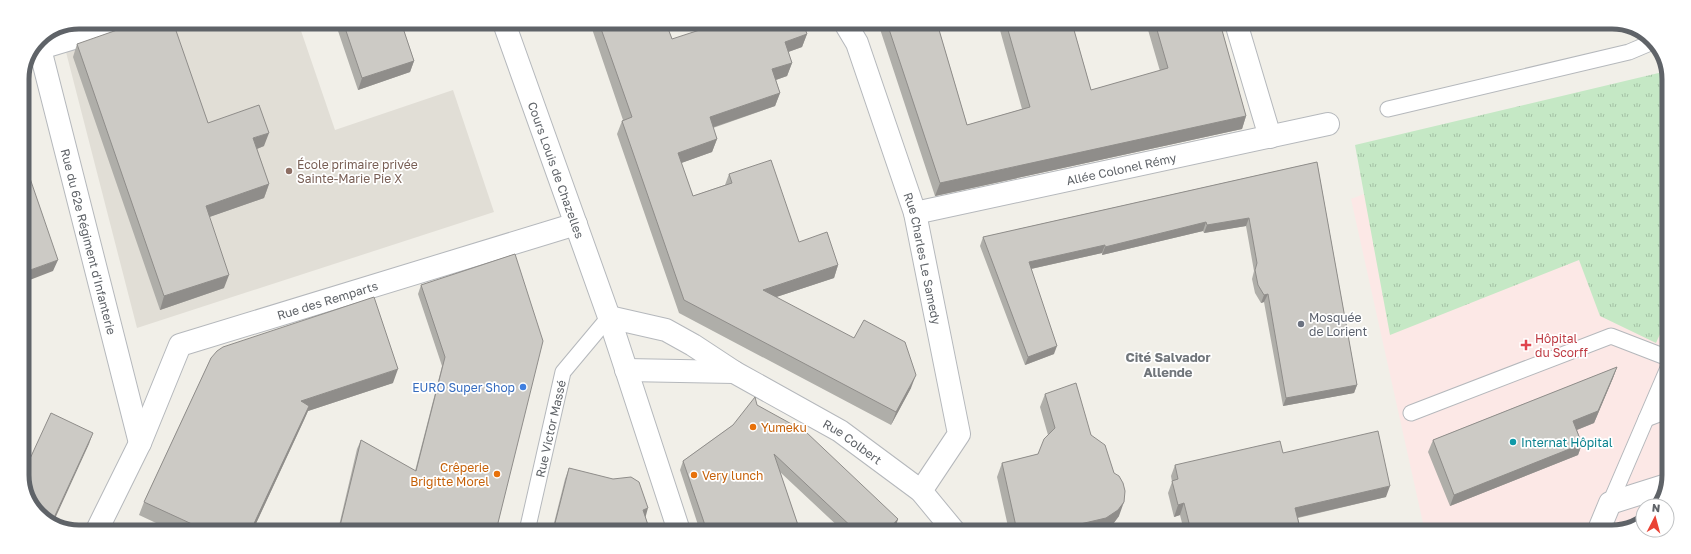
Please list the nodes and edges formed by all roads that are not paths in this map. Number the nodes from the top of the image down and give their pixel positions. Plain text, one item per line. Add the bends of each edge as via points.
1 (101, 29) edge
2 (506, 29) edge
3 (849, 29) edge
4 (1238, 29) edge
5 (44, 44) edge
6 (1648, 44) edge
7 (38, 50) edge
8 (1388, 109) dead end
9 (1328, 124) dead end
10 (1270, 137) junction
11 (915, 213) junction
12 (576, 224) junction
13 (609, 317) junction
14 (1662, 356) edge
15 (626, 370) junction
16 (734, 372) junction
17 (1662, 382) edge
18 (1411, 413) dead end
19 (1662, 413) edge
20 (1646, 419) junction
21 (140, 443) junction
22 (1660, 487) edge
23 (921, 491) junction
24 (1610, 503) junction
25 (99, 525) edge
26 (528, 525) edge
27 (677, 525) edge
28 (949, 525) edge
29 (1601, 525) edge

1 - 5 street
2 - 12 street, Cours Louis de Chazelles
3 - 11 street, Rue Charles Le Samedy via 857,43
4 - 10 street
6 - 8 lane via 1629,52
7 - 21 street, Rue du 62e Régiment d'Infanterie
9 - 10 street, Allée Colonel Rémy
10 - 11 street, Allée Colonel Rémy
11 - 23 street, Rue Charles Le Samedy via 959,434
12 - 13 street, Cours Louis de Chazelles
12 - 21 street, Rue des Remparts via 180,345
13 - 15 street, Cours Louis de Chazelles
13 - 16 street, Rue Colbert via 666,330
13 - 26 lane, Rue Victor Massé via 563,372
14 - 18 lane via 1611,336
15 - 16 street, Rue Colbert
15 - 27 street
16 - 23 street, Rue Colbert via 840,431
17 - 20 lane
19 - 20 lane
20 - 24 lane
21 - 25 street
22 - 24 street
23 - 28 street, Rue Colbert
24 - 29 street

